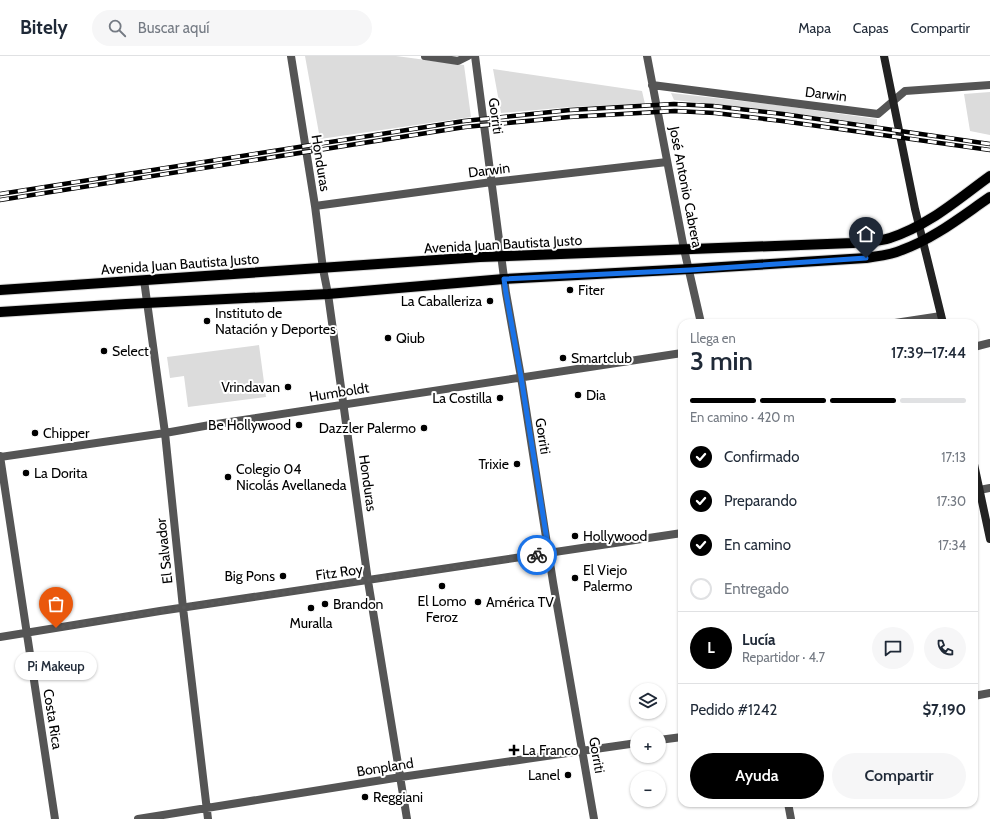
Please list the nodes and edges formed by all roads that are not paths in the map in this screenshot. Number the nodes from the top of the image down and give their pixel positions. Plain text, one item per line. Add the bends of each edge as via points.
1 (291, 56) edge
2 (425, 56) edge
3 (468, 56) edge
4 (475, 56) edge
5 (647, 56) edge
6 (884, 56) edge
7 (652, 85) junction
8 (990, 85) edge
9 (893, 100) junction
10 (667, 162) junction
11 (990, 176) edge
12 (492, 182) junction
13 (990, 197) edge
14 (315, 206) junction
15 (919, 226) junction
16 (923, 241) junction
17 (684, 249) junction
18 (501, 257) junction
19 (322, 269) junction
20 (690, 270) junction
21 (504, 279) junction
22 (144, 280) junction
23 (0, 290) edge
24 (328, 294) junction
25 (147, 302) junction
26 (0, 312) edge
27 (700, 319) edge
28 (942, 319) edge
29 (990, 343) edge
30 (978, 346) edge
31 (678, 354) edge
32 (521, 377) junction
33 (344, 405) junction
34 (165, 433) junction
35 (0, 457) edge
36 (990, 488) edge
37 (978, 490) edge
38 (978, 494) edge
39 (678, 534) edge
40 (990, 539) edge
41 (549, 553) junction
42 (368, 581) junction
43 (183, 608) junction
44 (26, 632) junction
45 (0, 636) edge
46 (990, 693) edge
47 (978, 695) edge
48 (678, 738) edge
49 (666, 739) edge
50 (630, 745) edge
51 (583, 751) junction
52 (401, 778) junction
53 (789, 807) edge
54 (206, 808) junction
55 (55, 819) edge
56 (138, 819) edge
57 (208, 819) edge
58 (407, 819) edge
59 (594, 819) edge
60 (791, 819) edge

1 - 14 street, Honduras
2 - 3 street via 458,60
4 - 12 street, Gorriti
5 - 7 street, José Antonio Cabrera
6 - 9 street
7 - 9 street, Darwin via 878,114
7 - 10 street, José Antonio Cabrera
8 - 9 street, Darwin via 905,91
9 - 15 street
10 - 12 street, Darwin
10 - 17 street, José Antonio Cabrera
11 - 15 main road, Avenida Juan Bautista Justo
12 - 14 street, Darwin
12 - 18 street, Gorriti
13 - 16 main road
14 - 19 street, Honduras
15 - 16 street
15 - 17 main road, Avenida Juan Bautista Justo via 888,238 853,243
16 - 20 main road via 902,251 866,258
16 - 28 street
17 - 18 main road, Avenida Juan Bautista Justo
17 - 20 street, José Antonio Cabrera
18 - 19 main road, Avenida Juan Bautista Justo
18 - 21 street, Gorriti
19 - 22 main road, Avenida Juan Bautista Justo
19 - 24 street, Honduras
20 - 21 main road
20 - 27 street, José Antonio Cabrera
21 - 24 main road
21 - 32 street, Gorriti
22 - 23 main road, Avenida Juan Bautista Justo
22 - 25 street, El Salvador
24 - 25 main road
24 - 33 street, Honduras
25 - 26 main road
25 - 34 street, El Salvador
29 - 30 street
31 - 32 street, Humboldt
32 - 33 street, Humboldt
32 - 41 street, Gorriti
33 - 34 street, Humboldt
33 - 42 street, Honduras
34 - 35 street, Humboldt
34 - 43 street, El Salvador
35 - 44 street, Costa Rica
36 - 37 street
38 - 40 street
39 - 41 street, Fitz Roy
41 - 42 street, Fitz Roy
41 - 51 street, Gorriti
42 - 43 street, Fitz Roy
42 - 52 street, Honduras
43 - 44 street, Fitz Roy
43 - 54 street, El Salvador
44 - 45 street, Fitz Roy
44 - 55 street, Costa Rica
46 - 47 street
48 - 49 street
50 - 51 street, Bonpland
51 - 52 street, Bonpland
51 - 59 street, Gorriti
52 - 54 street, Bonpland
52 - 58 street, Honduras
53 - 60 street
54 - 56 street, Bonpland
54 - 57 street, El Salvador

